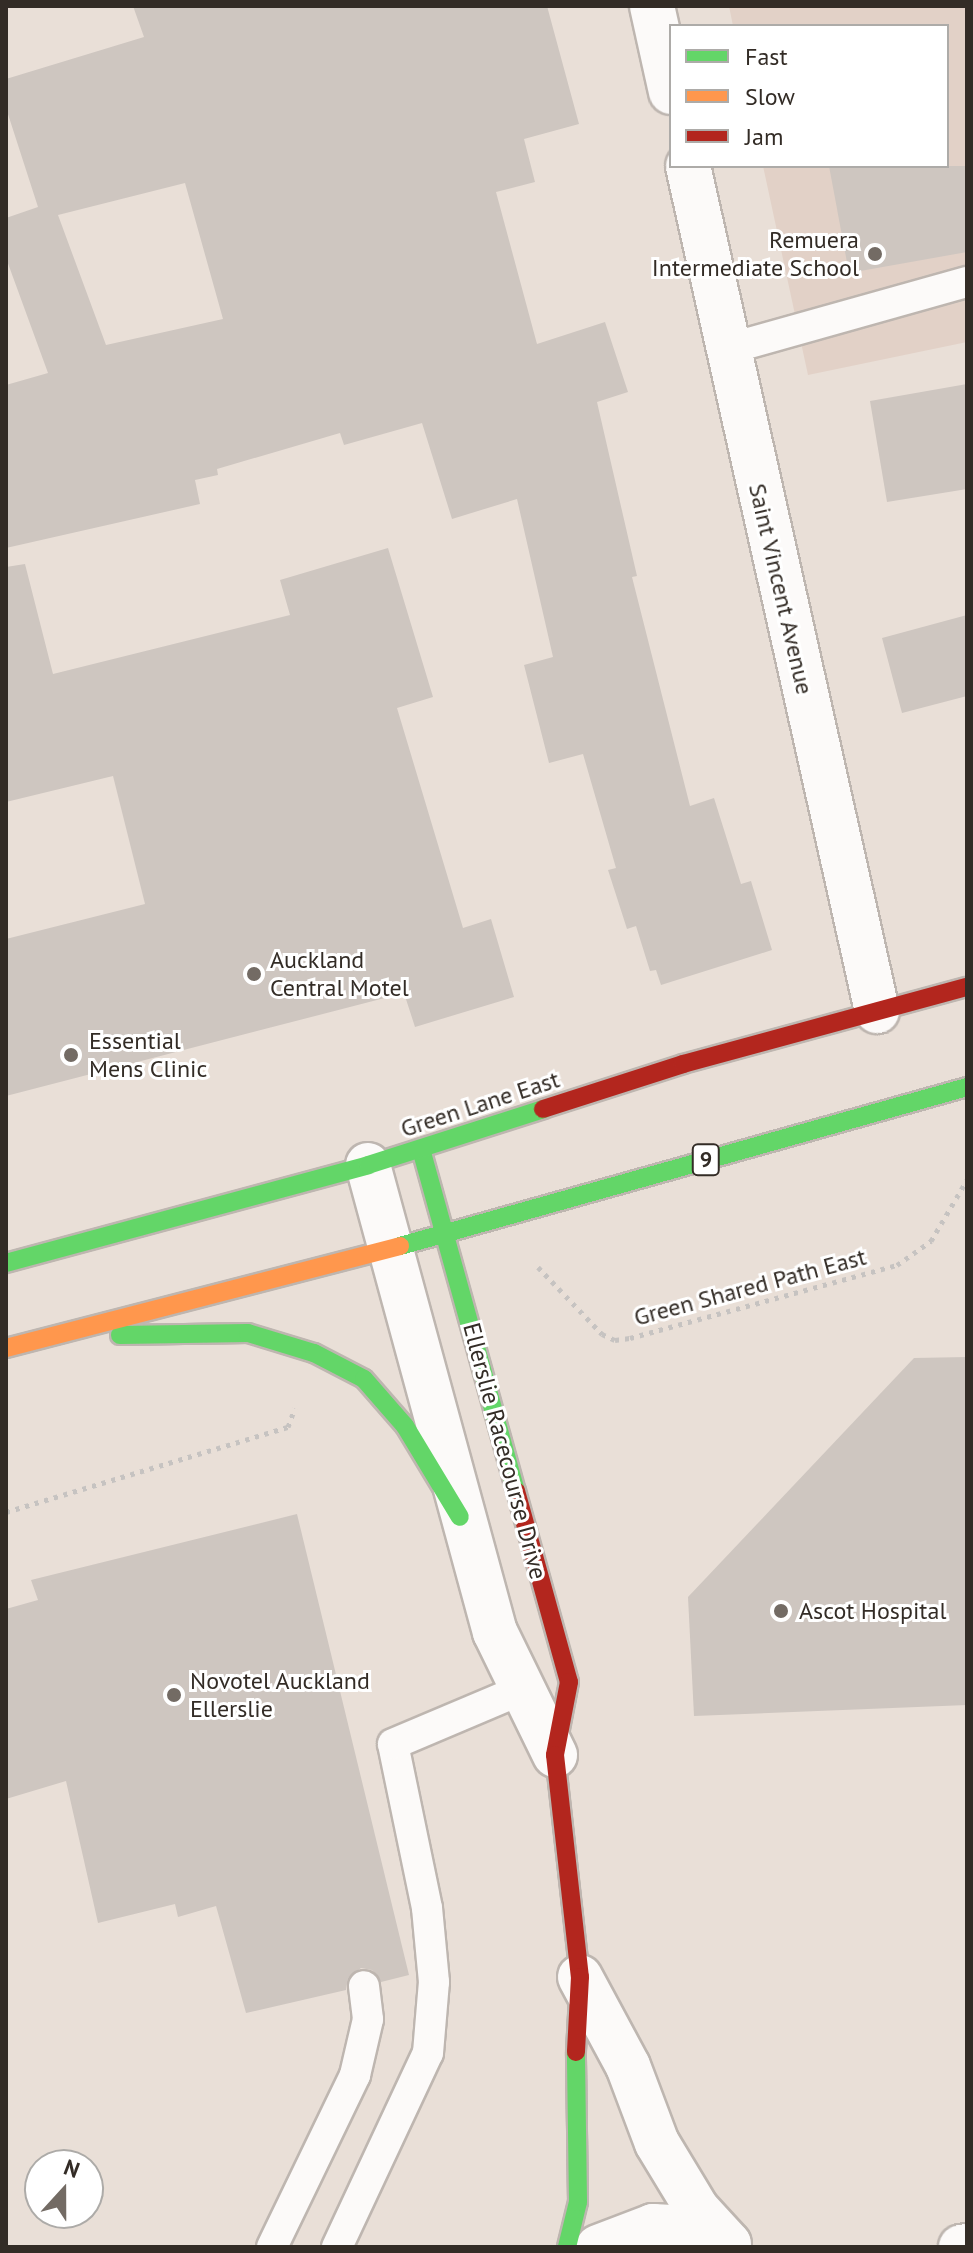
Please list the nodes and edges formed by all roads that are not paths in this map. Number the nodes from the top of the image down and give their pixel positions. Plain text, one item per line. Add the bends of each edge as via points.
1 (652, 6) edge
2 (669, 83) edge
3 (688, 168) edge
4 (967, 282) edge
5 (728, 349) junction
6 (967, 987) edge
7 (877, 1011) junction
8 (967, 1087) edge
9 (421, 1149) junction
10 (368, 1165) junction
11 (446, 1234) junction
12 (390, 1249) junction
13 (6, 1263) edge
14 (52, 1335) junction
15 (6, 1348) edge
16 (460, 1517) junction
17 (523, 1689) junction
18 (555, 1755) junction
19 (580, 1977) junction
20 (364, 1986) dead end
21 (731, 2245) edge
22 (967, 2246) edge
23 (272, 2247) edge
24 (337, 2247) edge
25 (567, 2247) edge
26 (598, 2247) edge
27 (961, 2247) edge

1 - 2 street
3 - 5 street, Saint Vincent Avenue
4 - 5 lane
5 - 7 street, Saint Vincent Avenue
6 - 7 main road, Green Lane East
7 - 9 main road, Green Lane East via 683,1064
8 - 11 main road, 9
9 - 10 main road, Green Lane East
9 - 11 main road, Ellerslie Racecourse Drive
10 - 12 street, Ellerslie Racecourse Drive
10 - 13 main road, Green Lane East
11 - 12 main road, 9
11 - 18 main road, Ellerslie Racecourse Drive via 569,1682
12 - 14 main road, 9
12 - 16 street, Ellerslie Racecourse Drive
14 - 15 main road, 9
14 - 16 main road via 248,1333 314,1353 364,1379 405,1426
16 - 17 street, Ellerslie Racecourse Drive via 495,1632
17 - 18 street, Ellerslie Racecourse Drive
17 - 24 lane via 393,1744 427,1908 434,1982 428,2053
18 - 19 main road, Ellerslie Racecourse Drive
19 - 21 street, Ellerslie Racecourse Drive via 628,2066 657,2143 697,2209
19 - 25 main road, Ellerslie Racecourse Drive via 575,2084 578,2202
20 - 23 lane via 368,2019 355,2075
21 - 26 street via 689,2228 653,2226
22 - 27 street

